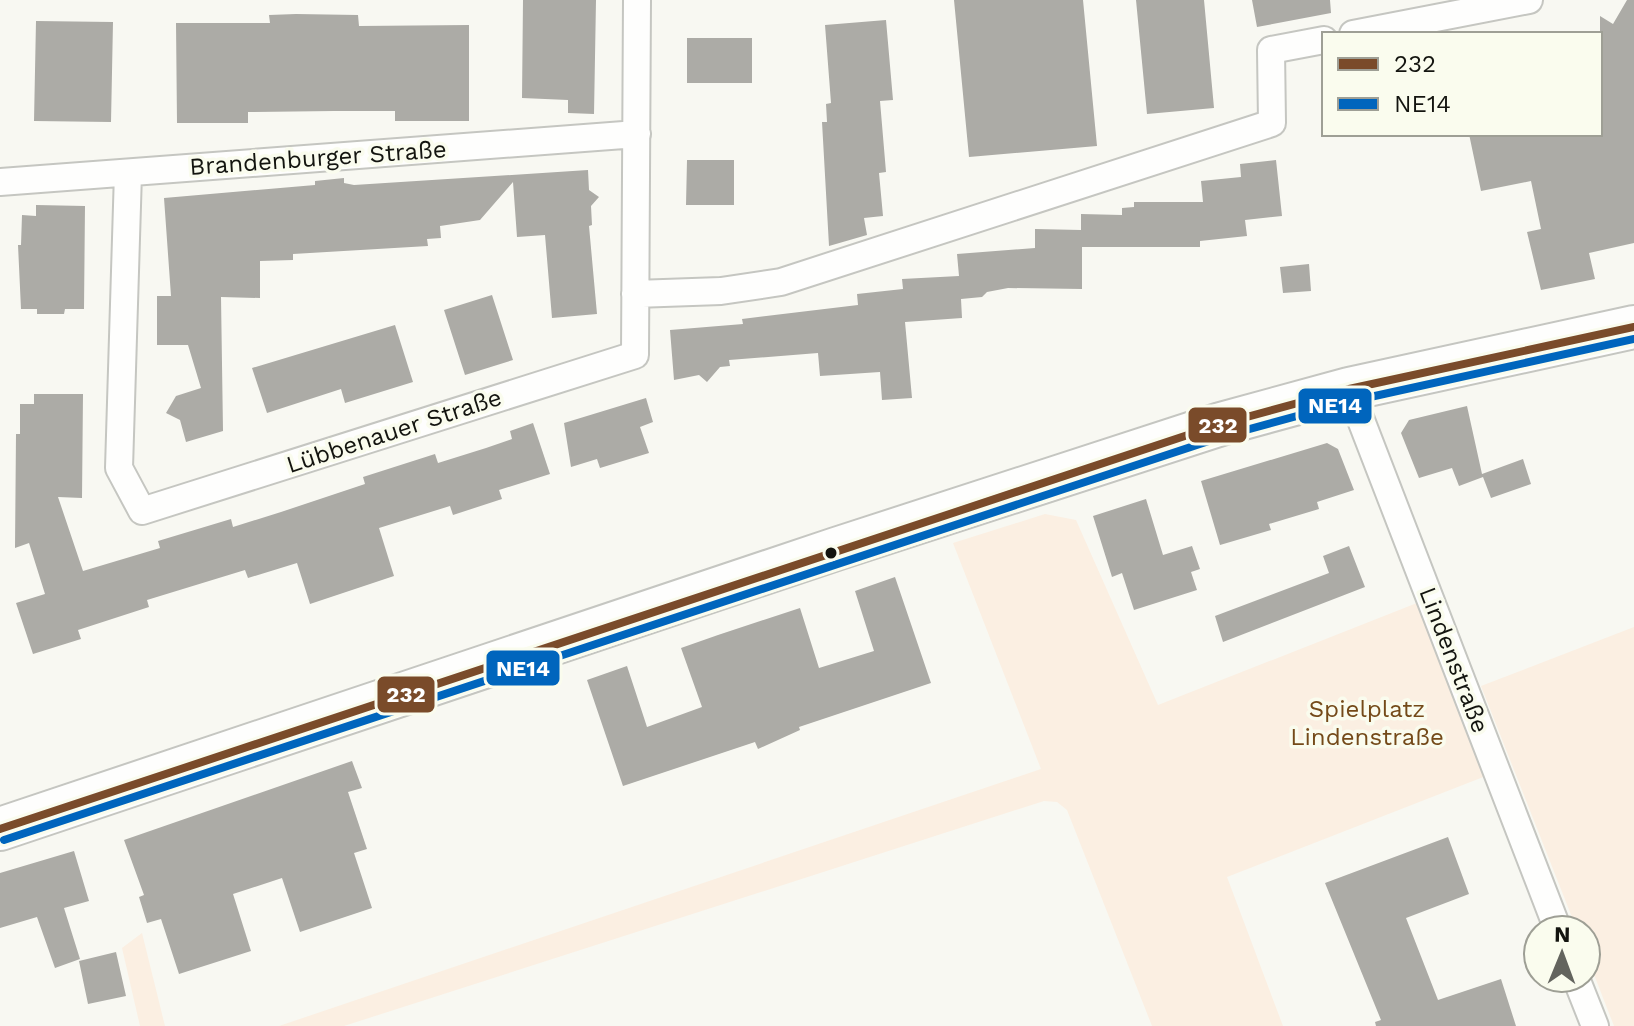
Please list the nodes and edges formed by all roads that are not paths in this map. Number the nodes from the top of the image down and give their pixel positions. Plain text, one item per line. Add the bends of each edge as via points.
1 (637, 0) edge
2 (1529, 0) edge
3 (1363, 32) edge
4 (1322, 40) edge
5 (637, 134) junction
6 (128, 173) junction
7 (0, 182) edge
8 (635, 294) junction
9 (1634, 327) edge
10 (1349, 389) junction
11 (0, 829) edge
12 (1552, 914) edge
13 (1582, 994) edge
14 (1595, 1026) edge

1 - 5 street, Lübbenauer Straße
2 - 3 street
4 - 8 street via 1271,50 1272,123 781,282 721,291
5 - 6 street, Brandenburger Straße
5 - 8 street, Lübbenauer Straße
6 - 7 street, Brandenburger Straße
6 - 8 street, Lübbenauer Straße via 119,468 142,511 635,355
9 - 10 main road
10 - 11 main road via 1221,424 836,549
10 - 12 street, Lindenstraße
13 - 14 street

